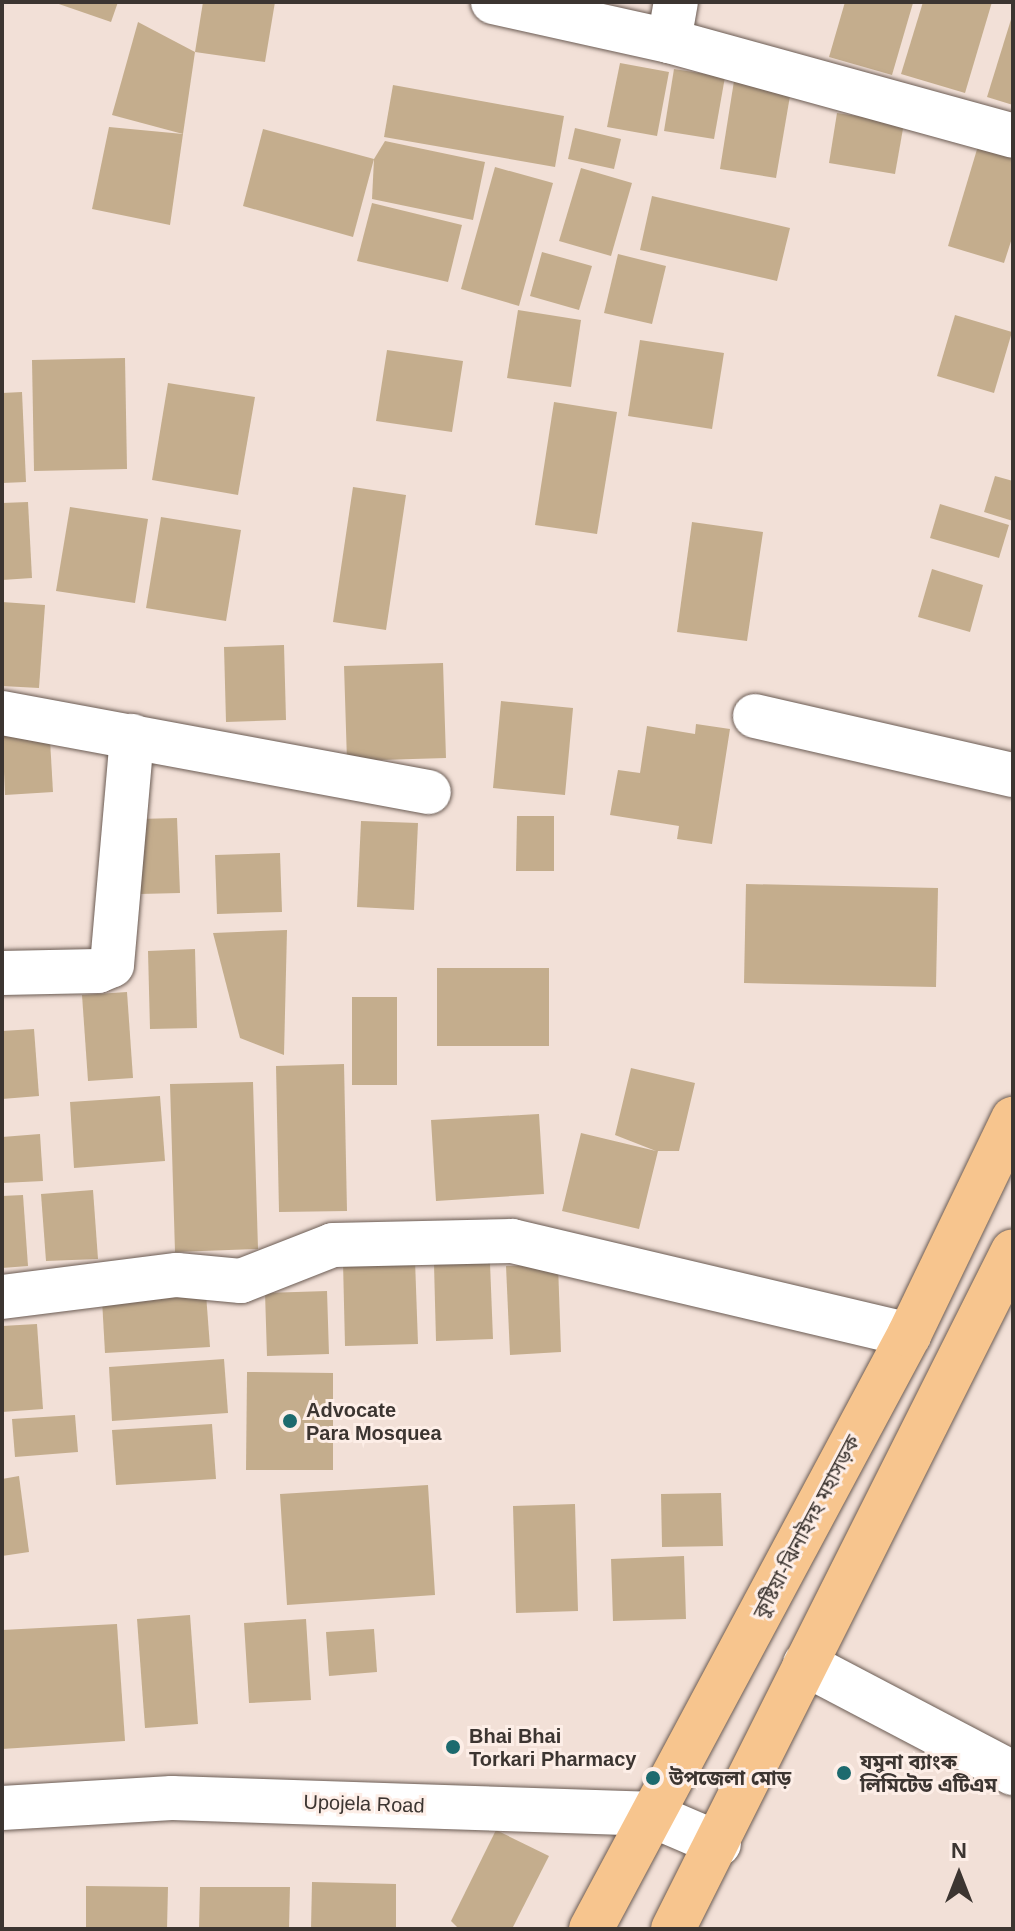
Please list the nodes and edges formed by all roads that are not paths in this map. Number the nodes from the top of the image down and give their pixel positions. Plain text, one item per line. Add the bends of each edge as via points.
1 (493, 2) edge
2 (673, 22) edge
3 (1013, 136) edge
4 (2, 713) edge
5 (755, 716) dead end
6 (132, 736) junction
7 (1013, 775) edge
8 (429, 792) dead end
9 (2, 973) edge
10 (1013, 1119) edge
11 (1013, 1251) edge
12 (2, 1297) edge
13 (909, 1335) junction
14 (805, 1664) junction
15 (1013, 1773) edge
16 (2, 1808) edge
17 (649, 1814) junction
18 (719, 1844) junction
19 (591, 1929) edge
20 (673, 1929) edge

1 - 2 street
2 - 3 street
4 - 6 street
5 - 7 street
6 - 8 street
6 - 9 street via 112,965 98,971
10 - 13 highway, কুষ্টিয়া-ঝিনাইদহ মহাসড়ক
11 - 14 highway
12 - 13 street via 177,1275 241,1281 333,1245 401,1239 512,1241
13 - 17 highway, কুষ্টিয়া-ঝিনাইদহ মহাসড়ক
14 - 15 street
14 - 18 highway
16 - 17 street, Upojela Road via 172,1798
17 - 18 street, Upojela Road
17 - 19 highway, কুষ্টিয়া-ঝিনাইদহ মহাসড়ক
18 - 20 highway

